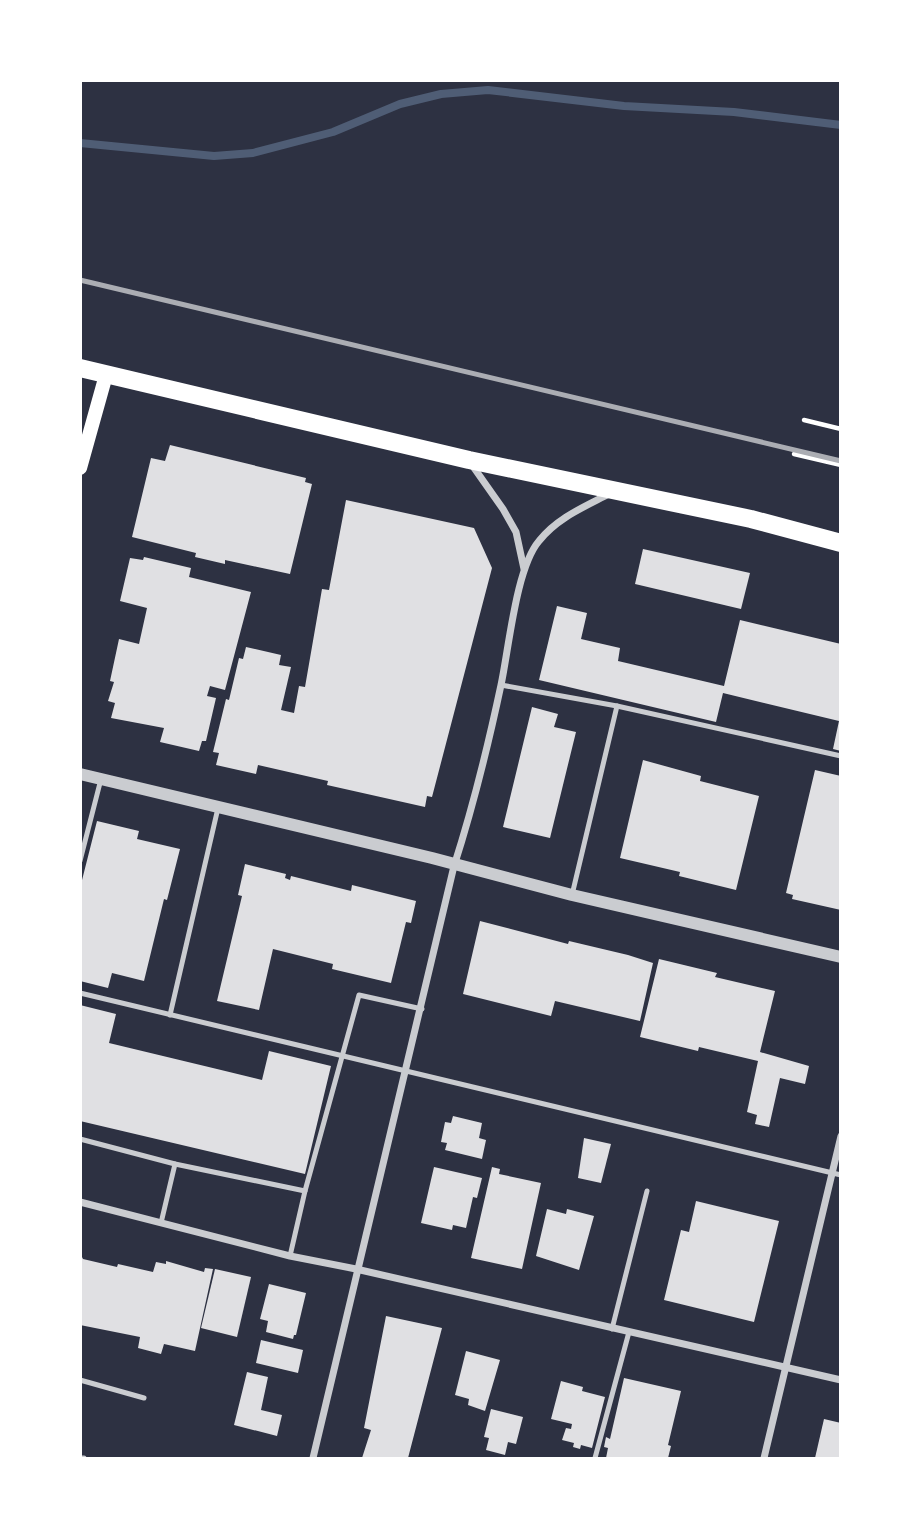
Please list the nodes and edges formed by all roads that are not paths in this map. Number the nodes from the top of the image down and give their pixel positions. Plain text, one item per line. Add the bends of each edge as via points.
1 (80, 368) edge
2 (106, 374) junction
3 (469, 460) junction
4 (80, 468) edge
5 (613, 492) junction
6 (841, 543) edge
7 (524, 569) junction
8 (501, 685) junction
9 (617, 706) junction
10 (841, 756) edge
11 (80, 774) edge
12 (101, 779) junction
13 (218, 808) junction
14 (80, 861) edge
15 (454, 866) junction
16 (572, 895) junction
17 (841, 957) edge
18 (80, 993) edge
19 (422, 1009) junction
20 (170, 1015) junction
21 (341, 1056) junction
22 (406, 1073) junction
23 (841, 1136) edge
24 (80, 1139) edge
25 (175, 1164) junction
26 (832, 1173) junction
27 (841, 1175) edge
28 (305, 1191) junction
29 (647, 1191) dead end
30 (80, 1202) edge
31 (161, 1223) junction
32 (290, 1256) junction
33 (356, 1269) junction
34 (612, 1329) junction
35 (629, 1332) junction
36 (787, 1367) junction
37 (80, 1380) edge
38 (841, 1380) edge
39 (144, 1398) dead end
40 (313, 1458) edge
41 (595, 1458) edge
42 (764, 1458) edge

1 - 2 main road
2 - 3 main road
2 - 4 main road
3 - 5 main road
3 - 7 street via 516,533
5 - 6 main road via 751,519
5 - 7 street via 565,517 538,542
7 - 8 street
8 - 9 lane
8 - 15 street
9 - 10 lane
9 - 16 lane
11 - 12 street
12 - 13 street
12 - 14 lane
13 - 15 street
13 - 20 lane
15 - 16 street
15 - 19 street
16 - 17 street
18 - 20 lane
19 - 21 lane via 359,995
19 - 22 street
20 - 21 lane
21 - 22 lane
21 - 28 lane
22 - 26 lane
22 - 33 street
23 - 26 street
24 - 25 lane
25 - 28 lane
25 - 31 lane
26 - 27 lane
26 - 36 street
28 - 32 lane
29 - 34 lane
30 - 31 street
31 - 32 street
32 - 33 street
33 - 34 street
33 - 40 street
34 - 35 street
35 - 36 street
35 - 41 lane
36 - 38 street
36 - 42 street
37 - 39 lane

